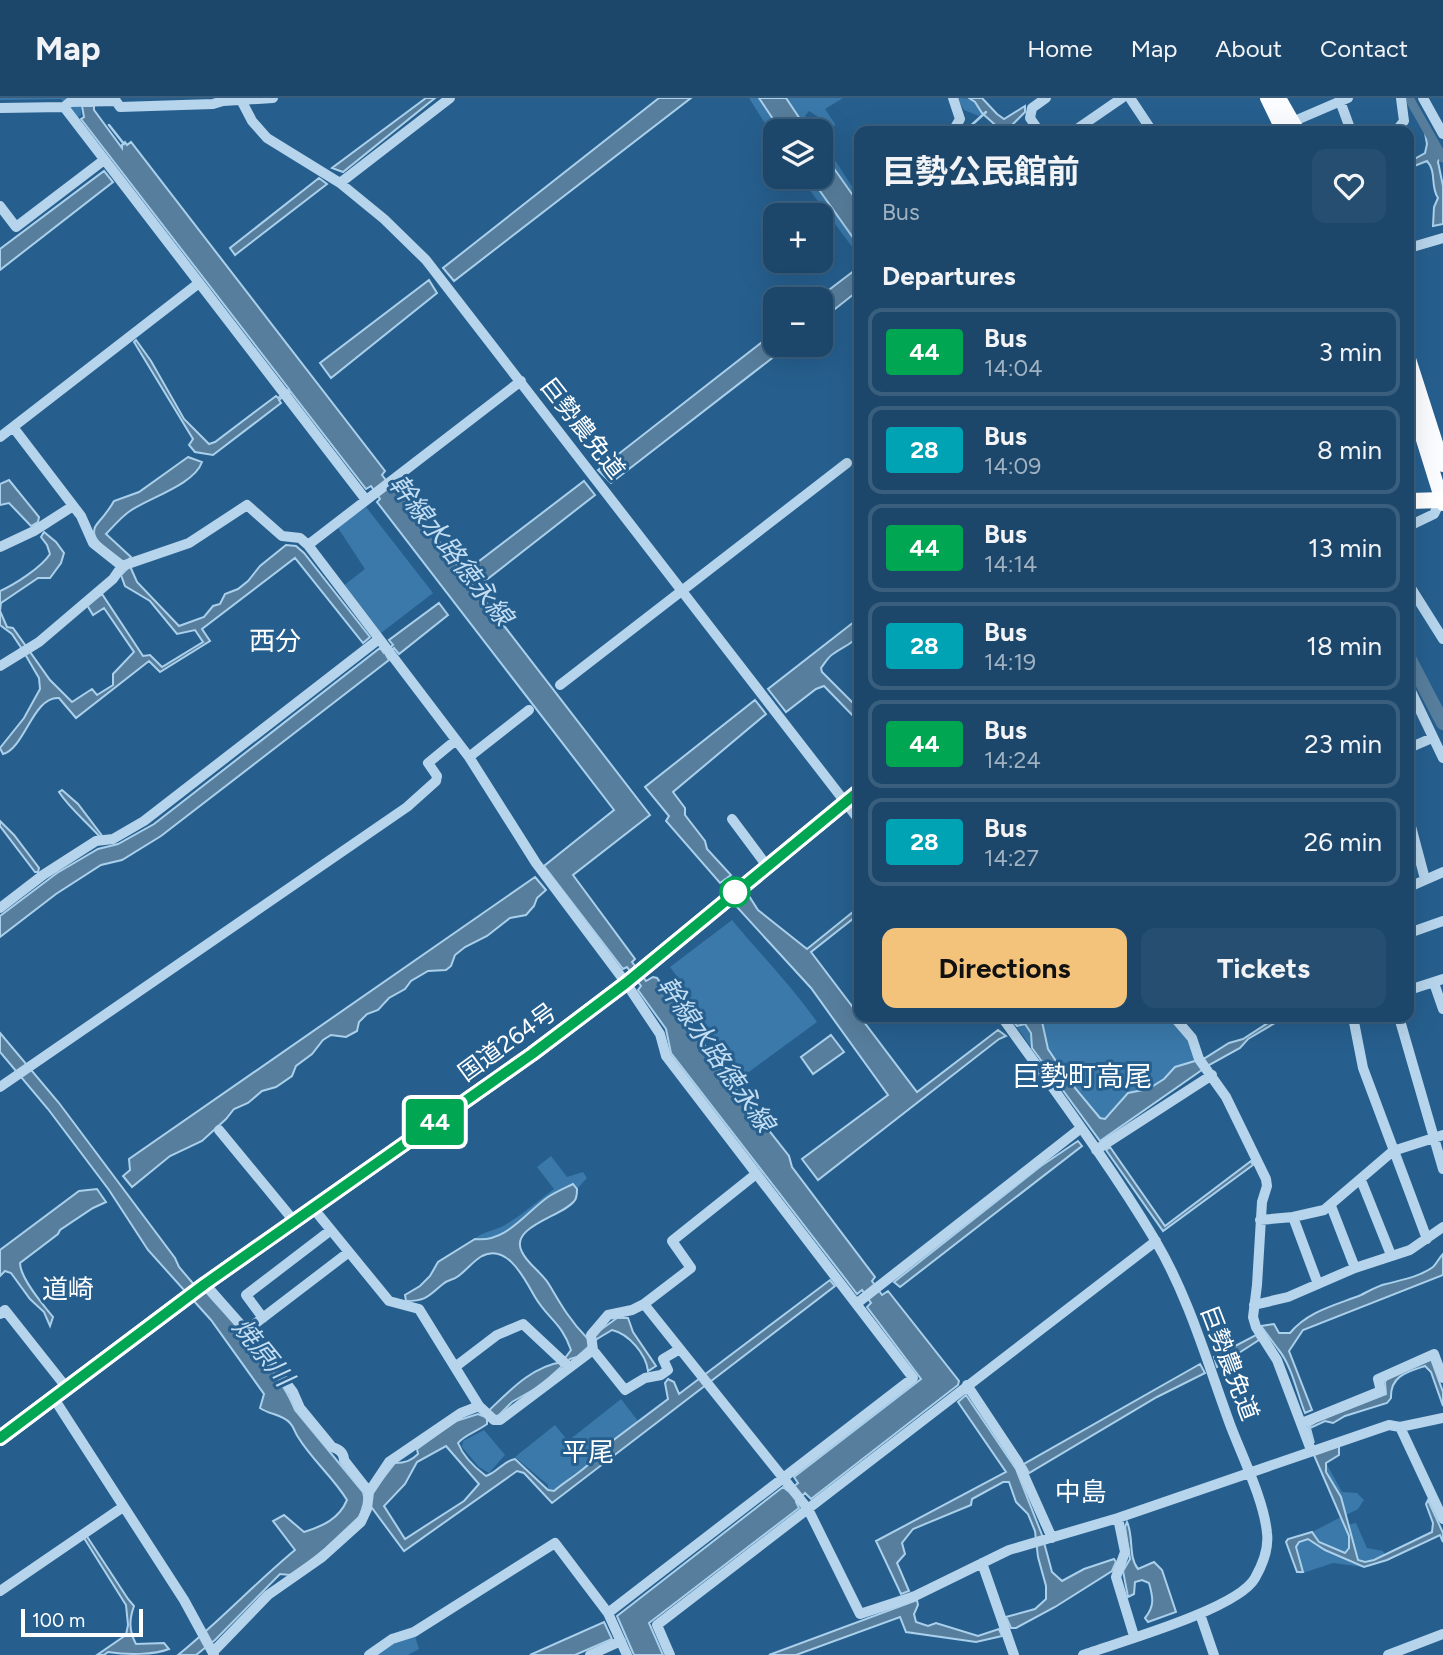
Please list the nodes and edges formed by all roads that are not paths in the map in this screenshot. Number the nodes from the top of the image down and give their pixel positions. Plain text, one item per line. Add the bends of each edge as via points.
1 (274, 98) edge
2 (450, 98) edge
3 (953, 98) edge
4 (1046, 98) edge
5 (1130, 98) edge
6 (1267, 98) edge
7 (1279, 98) edge
8 (1401, 98) edge
9 (1423, 98) edge
10 (241, 99) edge
11 (1114, 100) edge
12 (1339, 100) edge
13 (64, 107) junction
14 (0, 108) edge
15 (956, 126) edge
16 (1036, 126) edge
17 (1080, 126) edge
18 (1149, 126) edge
19 (1289, 126) edge
20 (1290, 126) edge
21 (1296, 126) edge
22 (1349, 126) edge
23 (1400, 126) edge
24 (1443, 135) edge
25 (104, 160) junction
26 (340, 183) junction
27 (0, 206) edge
28 (1443, 238) edge
29 (1414, 247) edge
30 (199, 283) junction
31 (1414, 375) edge
32 (521, 381) junction
33 (1414, 411) edge
34 (13, 427) junction
35 (0, 437) edge
36 (847, 463) dead end
37 (1443, 465) edge
38 (370, 497) junction
39 (1414, 500) edge
40 (1442, 501) edge
41 (73, 506) junction
42 (1414, 524) edge
43 (308, 545) junction
44 (0, 547) edge
45 (122, 566) junction
46 (682, 591) junction
47 (1414, 593) edge
48 (1443, 639) edge
49 (385, 647) junction
50 (0, 666) edge
51 (560, 685) dead end
52 (1414, 698) edge
53 (529, 710) dead end
54 (1432, 738) junction
55 (456, 740) junction
56 (1414, 746) edge
57 (469, 757) junction
58 (1443, 758) edge
59 (854, 795) edge
60 (846, 801) junction
61 (854, 813) edge
62 (732, 819) dead end
63 (1414, 838) edge
64 (766, 866) junction
65 (1443, 872) edge
66 (1425, 879) junction
67 (1414, 884) edge
68 (0, 908) edge
69 (1443, 920) edge
70 (1414, 931) edge
71 (1439, 981) edge
72 (626, 983) junction
73 (1414, 988) edge
74 (1443, 1009) edge
75 (1006, 1022) edge
76 (1178, 1022) edge
77 (1354, 1022) edge
78 (1401, 1022) edge
79 (1209, 1072) junction
80 (0, 1087) edge
81 (1081, 1128) junction
82 (219, 1130) dead end
83 (1439, 1137) edge
84 (1096, 1150) junction
85 (1393, 1151) junction
86 (1443, 1169) edge
87 (755, 1174) junction
88 (1361, 1180) junction
89 (1331, 1206) junction
90 (313, 1208) junction
91 (1293, 1217) junction
92 (1260, 1220) junction
93 (294, 1221) junction
94 (1443, 1227) edge
95 (331, 1230) junction
96 (1427, 1239) junction
97 (1156, 1241) junction
98 (349, 1252) junction
99 (1391, 1255) junction
100 (1355, 1268) junction
101 (205, 1284) junction
102 (1318, 1284) junction
103 (644, 1304) junction
104 (856, 1304) junction
105 (1254, 1305) junction
106 (0, 1314) edge
107 (263, 1318) junction
108 (251, 1326) dead end
109 (592, 1344) junction
110 (680, 1349) junction
111 (455, 1367) junction
112 (569, 1367) junction
113 (1443, 1378) edge
114 (967, 1385) junction
115 (66, 1387) junction
116 (53, 1397) junction
117 (486, 1413) junction
118 (1443, 1418) edge
119 (1302, 1423) junction
120 (1400, 1427) junction
121 (1, 1436) edge
122 (1311, 1450) junction
123 (1249, 1473) junction
124 (787, 1481) junction
125 (368, 1500) junction
126 (806, 1506) junction
127 (123, 1507) junction
128 (1118, 1518) junction
129 (1443, 1519) edge
130 (1049, 1539) junction
131 (982, 1563) junction
132 (0, 1591) edge
133 (608, 1613) junction
134 (1200, 1614) junction
135 (1443, 1634) edge
136 (1134, 1636) junction
137 (621, 1641) junction
138 (213, 1653) edge
139 (369, 1655) edge
140 (590, 1655) edge
141 (627, 1655) edge
142 (670, 1655) edge
143 (1014, 1655) edge
144 (1083, 1655) edge
145 (1214, 1655) edge
146 (1388, 1655) edge

1 - 10 street
2 - 26 street
3 - 15 street via 960,118
4 - 16 street via 1032,108 1030,118
5 - 18 street
6 - 19 main road
7 - 20 main road
8 - 23 street via 1404,121
9 - 24 street
10 - 13 street via 120,107 116,101 70,102
10 - 26 street, 巨勢農免道 via 267,138
11 - 17 street
12 - 21 street
12 - 22 street
13 - 14 street
13 - 25 street
25 - 27 street via 16,227
25 - 30 street
26 - 32 street, 巨勢農免道 via 426,260
28 - 29 street
30 - 34 street
30 - 38 street via 284,395
31 - 37 main road
32 - 38 street
32 - 46 street, 巨勢農免道
33 - 40 main road
34 - 35 street
34 - 41 street
36 - 46 street
38 - 43 street
39 - 40 highway
40 - 42 street via 1434,514
41 - 44 street
41 - 45 street via 93,543
43 - 45 street via 300,538 282,536 247,505 190,543
43 - 49 street
45 - 50 street via 113,579 39,642
46 - 51 street
46 - 60 street, 巨勢農免道
47 - 48 street
49 - 55 street
49 - 68 street via 144,821 113,839 96,841
52 - 54 street
53 - 57 street
54 - 56 street
54 - 58 street
55 - 57 street
55 - 80 street via 428,763 436,781 407,807
57 - 72 street via 536,863
59 - 60 highway, 国道264号
60 - 61 street, 巨勢農免道
60 - 64 highway, 国道264号
62 - 64 street
63 - 66 street
64 - 72 highway, 国道264号
65 - 66 street
66 - 67 street
69 - 70 street
71 - 73 street
71 - 74 street
72 - 87 street via 660,1034 666,1056
72 - 90 highway, 国道264号
75 - 81 street, 巨勢農免道
76 - 79 street
77 - 85 street via 1363,1068
78 - 83 street
79 - 84 street
79 - 92 street via 1266,1179
81 - 84 street, 巨勢農免道
81 - 104 street
82 - 93 street
83 - 85 street
83 - 86 street
84 - 97 street, 巨勢農免道
85 - 88 street
85 - 96 street
87 - 103 street via 672,1241 691,1268
87 - 104 street
88 - 89 street
88 - 99 street
89 - 91 street
89 - 100 street
90 - 93 highway, 国道264号
90 - 95 street
91 - 92 street
91 - 102 street
92 - 105 street
93 - 101 highway, 国道264号
94 - 96 street
95 - 98 street
95 - 107 street via 246,1295
96 - 99 street
97 - 114 street
97 - 123 street, 巨勢農免道 via 1178,1286
98 - 107 street
98 - 111 street via 389,1301 419,1309
99 - 100 street
100 - 102 street
101 - 115 highway, 国道264号
101 - 125 street via 250,1335 300,1408 332,1447 338,1448
102 - 105 street
103 - 109 street via 608,1315
103 - 110 street
104 - 124 street via 913,1378
105 - 119 street via 1256,1327 1277,1360
106 - 115 street via 5,1310
107 - 108 street
109 - 110 street via 625,1390 668,1370 663,1359
109 - 112 street
110 - 124 street
111 - 112 street via 498,1335 523,1324
111 - 117 street
112 - 117 street via 500,1420
113 - 119 street via 1434,1354 1378,1379 1381,1391
114 - 126 street
114 - 130 street via 1018,1462
115 - 116 highway, 国道264号
116 - 121 highway, 国道264号
116 - 127 street
117 - 125 street via 461,1413 389,1462
118 - 120 street
119 - 122 street
120 - 122 street via 1389,1425
120 - 129 street
122 - 123 street
123 - 128 street
123 - 134 street, 巨勢農免道 via 1267,1532 1266,1556 1254,1581 1234,1599
124 - 126 street
124 - 133 street
125 - 138 street via 361,1522 321,1558 268,1595
126 - 131 street via 860,1614 915,1595
126 - 142 street via 657,1625
127 - 132 street
127 - 138 street
128 - 130 street
128 - 136 street via 1125,1552 1116,1577
130 - 131 street
131 - 143 street
133 - 137 street
133 - 139 street via 555,1543 414,1632 392,1639
134 - 136 street, 巨勢農免道
134 - 145 street
135 - 146 street
136 - 144 street, 巨勢農免道
137 - 140 street
137 - 141 street

